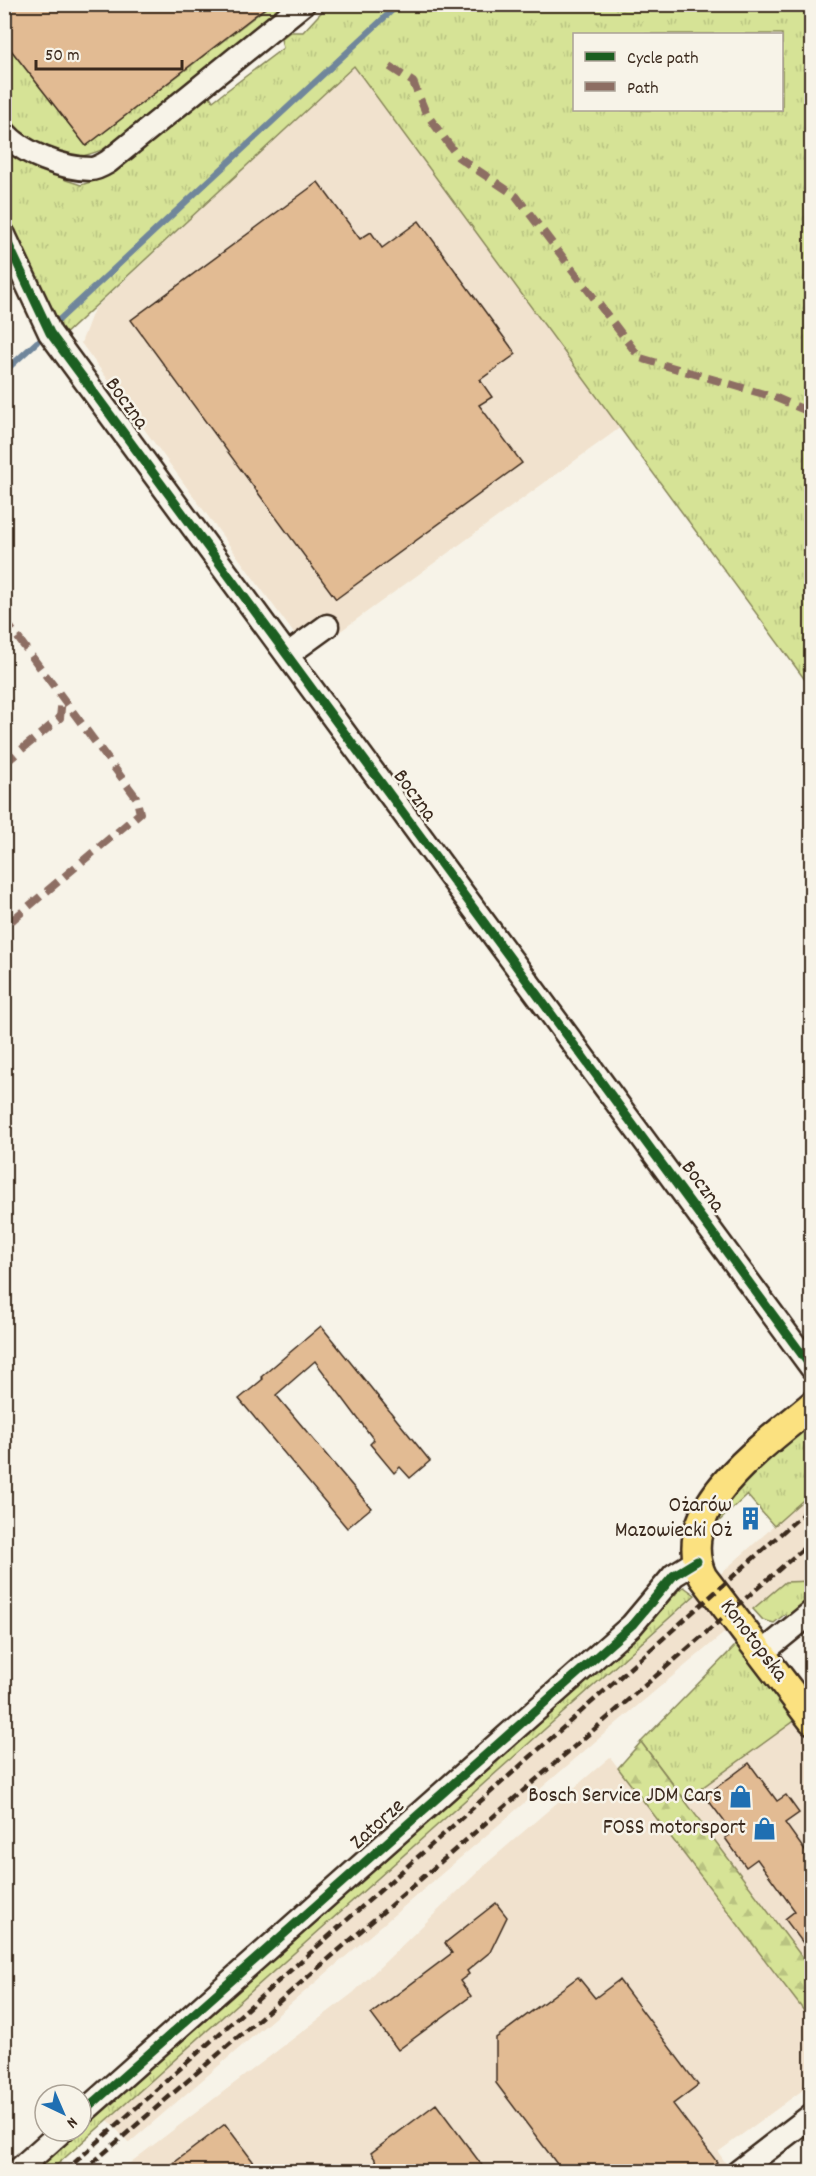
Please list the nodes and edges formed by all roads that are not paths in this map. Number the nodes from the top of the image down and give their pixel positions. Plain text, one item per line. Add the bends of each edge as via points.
1 (303, 4) edge
2 (4, 132) edge
3 (4, 235) edge
4 (327, 626) dead end
5 (287, 655) junction
6 (812, 1368) edge
7 (812, 1405) edge
8 (697, 1562) junction
9 (812, 1612) edge
10 (762, 1653) junction
11 (812, 1720) edge
12 (93, 2103) edge
13 (812, 2115) edge
14 (49, 2143) edge
15 (16, 2172) edge
16 (738, 2172) edge

1 - 2 street via 108,162 93,169 66,165 31,152
3 - 5 street, Boczna via 50,333
4 - 5 street
5 - 6 street, Boczna
7 - 8 main road via 743,1465 716,1495 699,1526
8 - 10 main road, Konotopska via 703,1577
8 - 12 street, Zatorze via 679,1570 632,1625
9 - 10 street
10 - 11 main road, Konotopska
13 - 16 street
14 - 15 street

